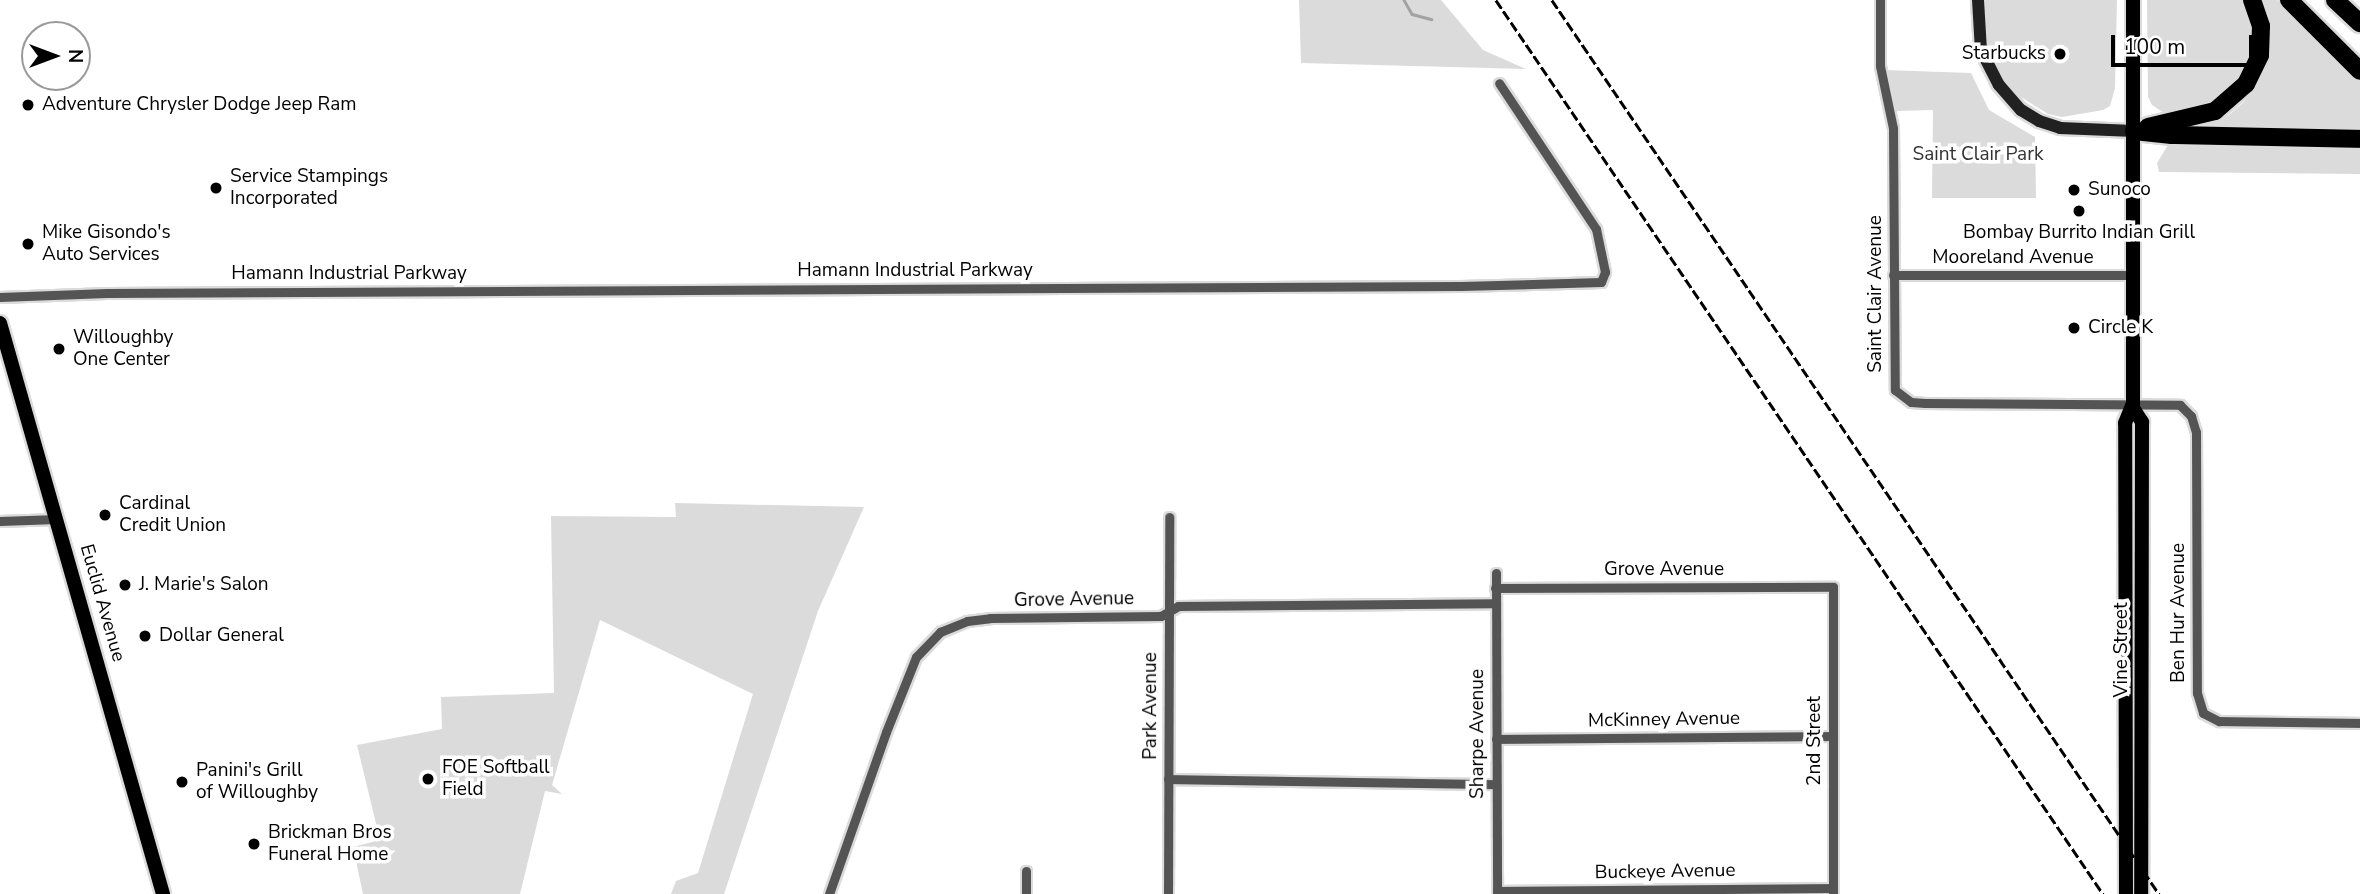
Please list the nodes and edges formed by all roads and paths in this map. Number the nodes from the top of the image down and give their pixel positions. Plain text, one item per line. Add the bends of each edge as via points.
1 (1880, 0) edge
2 (1978, 0) edge
3 (2133, 0) edge
4 (2252, 0) edge
5 (2289, 0) edge
6 (2335, 0) edge
7 (2360, 23) edge
8 (2360, 71) edge
9 (1499, 83) dead end
10 (2134, 131) junction
11 (2360, 139) edge
12 (1893, 275) junction
13 (2133, 275) junction
14 (0, 297) edge
15 (0, 323) edge
16 (2133, 405) junction
17 (1169, 517) dead end
18 (57, 519) junction
19 (0, 521) edge
20 (1496, 573) dead end
21 (1833, 587) joint
22 (1495, 588) junction
23 (1495, 603) junction
24 (1169, 610) junction
25 (2360, 723) edge
26 (1832, 736) junction
27 (1496, 739) junction
28 (1168, 779) junction
29 (1495, 784) junction
30 (1026, 871) dead end
31 (1833, 891) edge
32 (1497, 893) edge
33 (163, 894) edge
34 (829, 894) edge
35 (1026, 894) edge
36 (1168, 894) edge
37 (2126, 894) edge
38 (2141, 894) edge

1 - 12 street, Saint Clair Avenue via 1880,66 1893,128
2 - 10 street via 1981,50 1999,85 2021,110 2060,128
3 - 10 main road, Vine Street
4 - 10 highway via 2261,26 2260,55 2246,84 2215,111
5 - 8 highway
6 - 7 highway
9 - 14 street, Hamann Industrial Parkway via 1596,229 1605,272 1601,282
10 - 11 highway
10 - 13 main road, Vine Street
12 - 13 street, Mooreland Avenue
12 - 16 street, Saint Clair Avenue via 1893,379 1901,397 1925,403
13 - 16 main road, Vine Street
15 - 18 main road, Euclid Avenue
16 - 25 street, Ben Hur Avenue via 2180,405 2191,416 2196,432 2197,693 2203,713 2219,721
16 - 37 main road, Vine Street via 2125,423
16 - 38 main road, Vine Street via 2142,422
17 - 24 street, Park Avenue
18 - 19 street
18 - 33 main road, Euclid Avenue
20 - 22 street, Sharpe Avenue
21 - 22 street, Grove Avenue
21 - 26 street, 2nd Street
22 - 23 street, Sharpe Avenue
23 - 24 street, Grove Avenue via 1178,606
23 - 27 street, Sharpe Avenue
24 - 28 street, Park Avenue
24 - 34 street, Grove Avenue via 1161,616 990,618 940,632 916,657
26 - 27 street, McKinney Avenue
26 - 31 street, 2nd Street
27 - 29 street, Sharpe Avenue
28 - 29 street
28 - 36 street, Park Avenue
29 - 32 street, Sharpe Avenue
30 - 35 street
31 - 32 street, Buckeye Avenue

